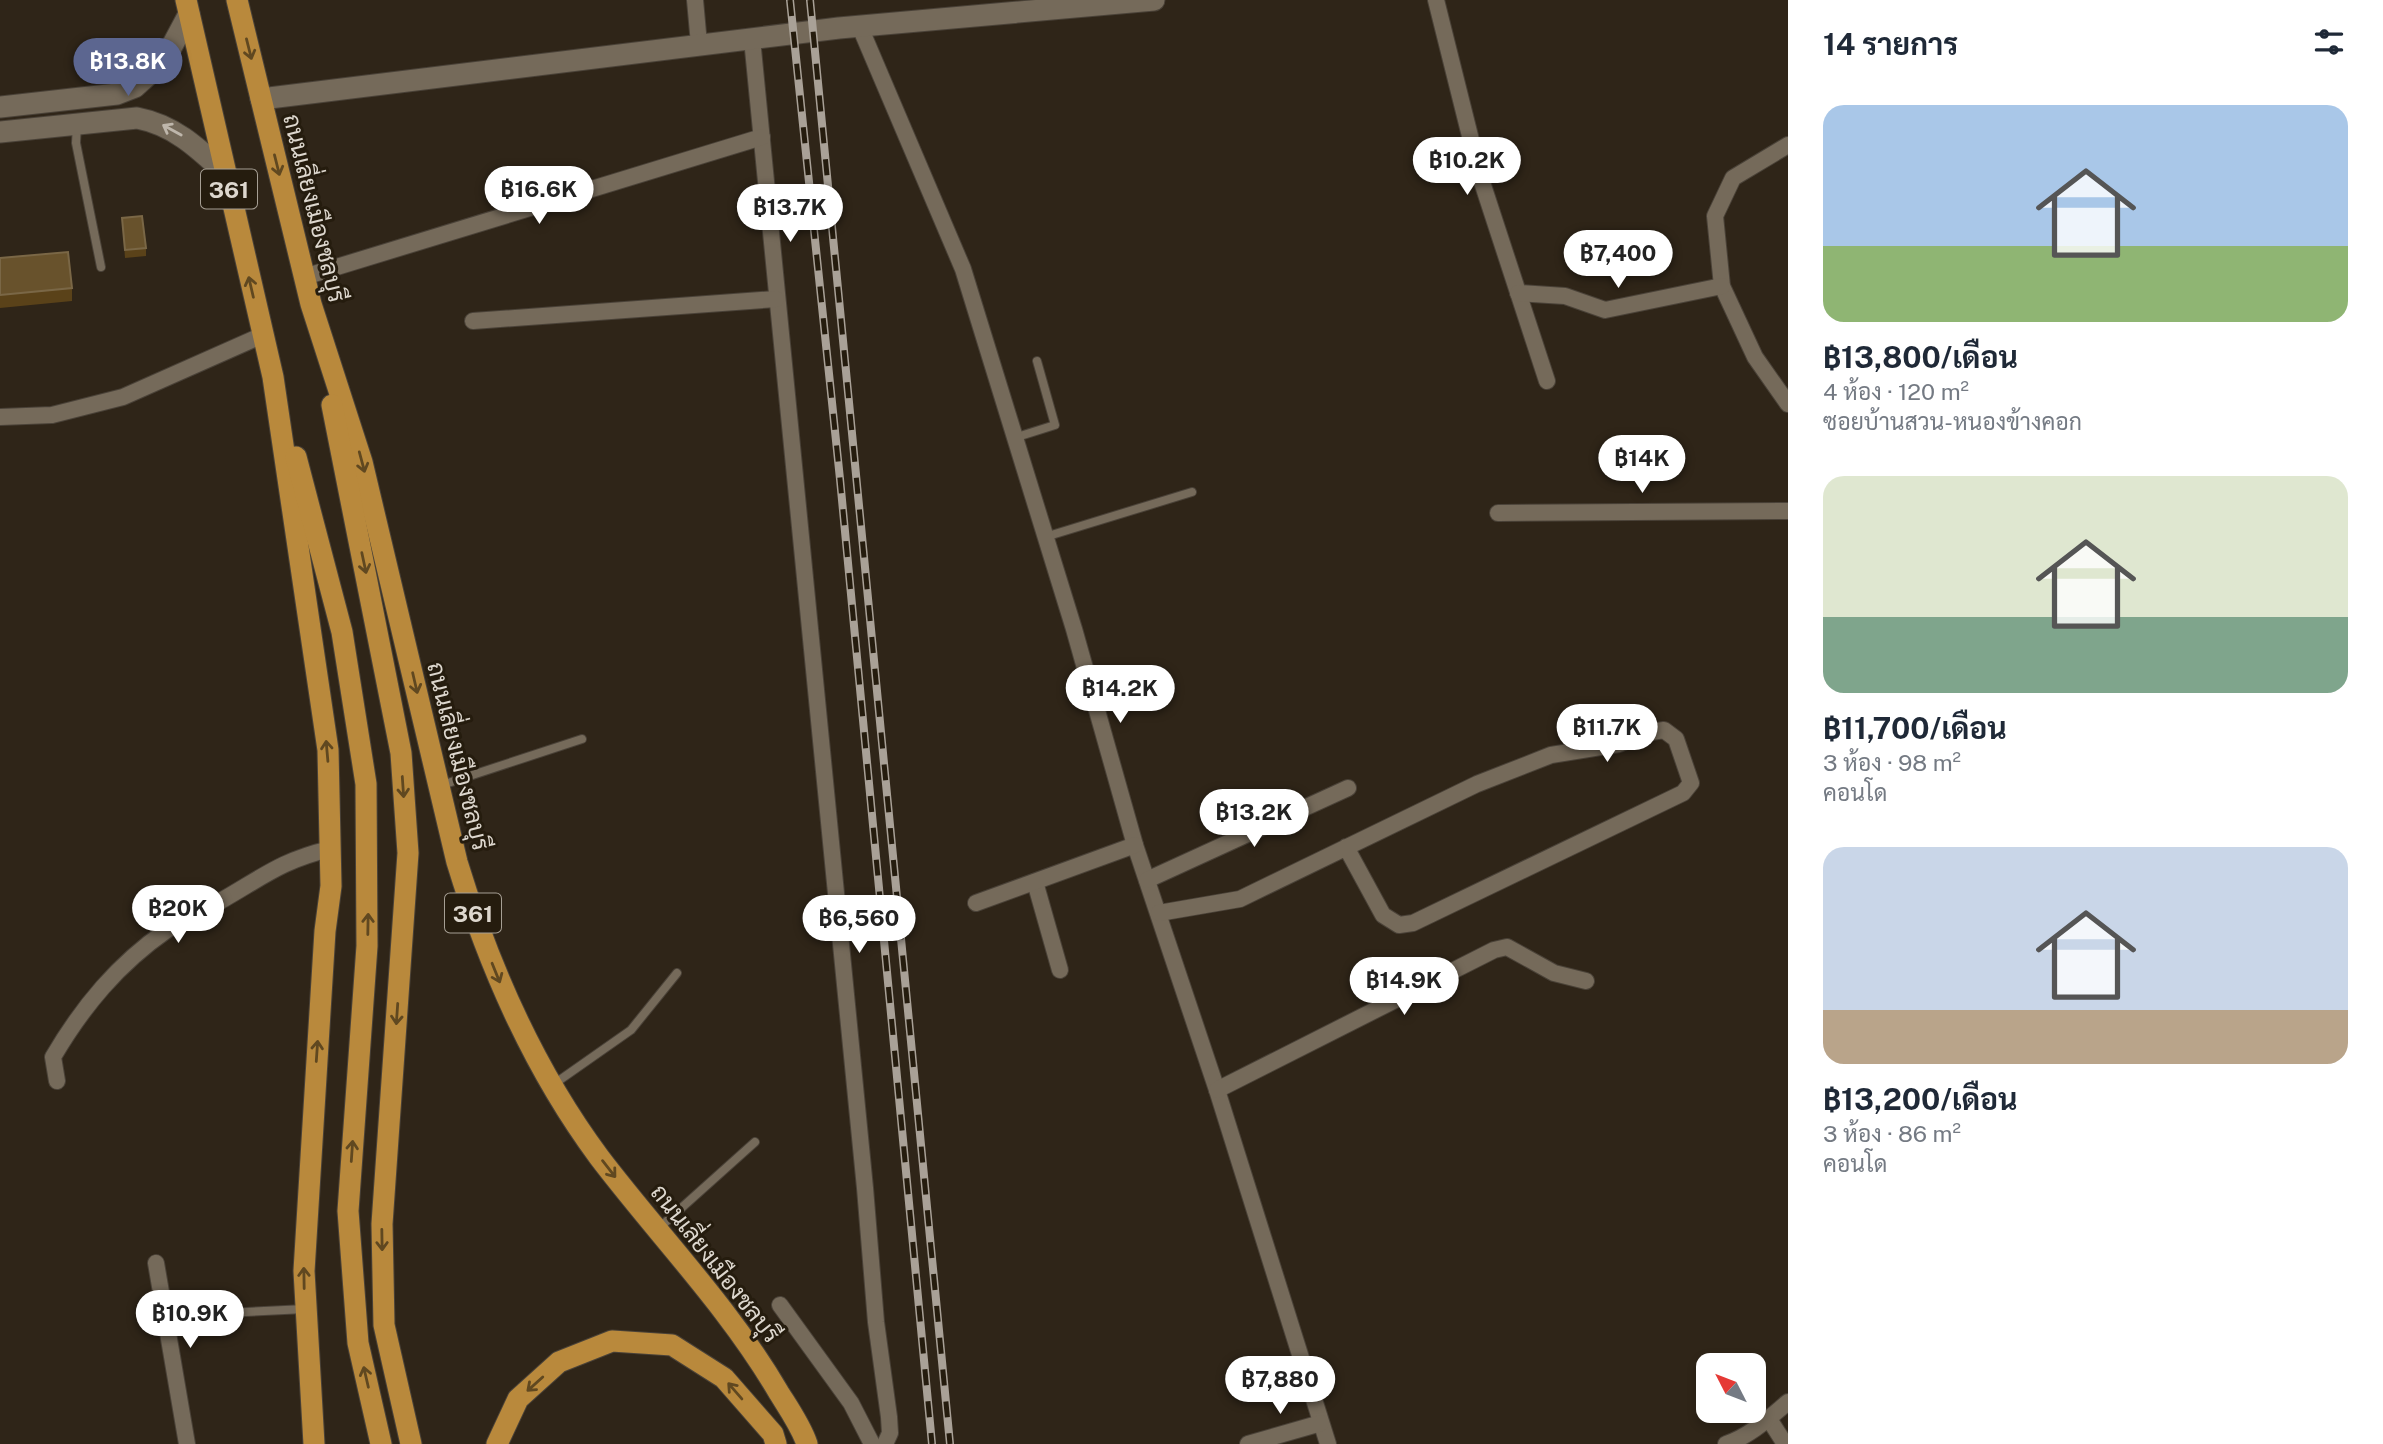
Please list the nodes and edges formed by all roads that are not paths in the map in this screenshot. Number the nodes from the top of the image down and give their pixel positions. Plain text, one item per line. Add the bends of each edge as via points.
1 (237, 0) edge
2 (695, 0) edge
3 (1154, 0) edge
4 (1436, 0) edge
5 (188, 7) edge
6 (860, 27) junction
7 (752, 39) junction
8 (699, 44) junction
9 (261, 99) junction
10 (0, 107) edge
11 (77, 124) junction
12 (0, 132) edge
13 (762, 137) junction
14 (1788, 145) edge
15 (225, 173) junction
16 (101, 267) dead end
17 (304, 277) junction
18 (1722, 286) junction
19 (1518, 293) junction
20 (776, 299) junction
21 (311, 304) junction
22 (473, 321) dead end
23 (263, 335) junction
24 (1037, 361) dead end
25 (273, 377) junction
26 (1547, 381) dead end
27 (1788, 404) edge
28 (0, 417) edge
29 (1014, 438) junction
30 (1192, 492) dead end
31 (1788, 511) edge
32 (1498, 513) dead end
33 (1045, 537) junction
34 (582, 740) dead end
35 (439, 786) junction
36 (1348, 788) dead end
37 (1135, 845) junction
38 (1346, 847) junction
39 (330, 849) junction
40 (1147, 880) junction
41 (1035, 882) junction
42 (975, 903) dead end
43 (1159, 913) junction
44 (1059, 970) dead end
45 (677, 973) dead end
46 (1586, 981) dead end
47 (57, 1082) dead end
48 (551, 1086) junction
49 (1217, 1090) junction
50 (755, 1142) dead end
51 (657, 1230) junction
52 (156, 1263) dead end
53 (780, 1305) dead end
54 (305, 1309) junction
55 (165, 1316) junction
56 (1788, 1402) edge
57 (1769, 1419) junction
58 (1321, 1423) junction
59 (187, 1444) edge
60 (314, 1444) edge
61 (380, 1444) edge
62 (411, 1444) edge
63 (497, 1444) edge
64 (776, 1444) edge
65 (807, 1444) edge
66 (872, 1444) edge
67 (885, 1444) edge
68 (1248, 1444) edge
69 (1328, 1444) edge
70 (1726, 1444) edge
71 (1786, 1444) edge

1 -> 9 highway, ถนนเลี่ยงเมืองชลบุรี / 361
2 - 8 street
3 - 6 street
4 - 19 street via 1480,176
5 - 10 street via 164,61 135,87 117,94
5 - 15 highway, 361
6 - 7 street
6 - 29 street via 963,269
7 - 8 street
7 - 13 street
8 - 9 street
9 -> 17 highway, ถนนเลี่ยงเมืองชลบุรี / 361
11 - 12 street
15 -> 11 street via 192,142 155,122 137,118
11 - 16 lane via 76,142
13 - 17 street
13 - 20 street
14 - 18 street via 1733,178 1715,216
23 -> 15 highway, 361
17 - 21 highway, ถนนเลี่ยงเมืองชลบุรี / 361
18 - 19 street via 1605,310 1565,296
18 - 27 street via 1755,357
19 - 26 street
20 - 22 street
20 - 67 street via 889,1417
21 -> 35 highway, ถนนเลี่ยงเมืองชลบุรี / 361 via 362,462
21 -> 62 highway via 401,753 408,853 382,1224 384,1325
23 - 25 highway, 361
23 - 28 street via 123,397 52,415
24 - 29 lane via 1055,425
39 -> 25 highway, 361 via 328,750
61 -> 25 highway via 358,1343 348,1212 367,946 366,784 342,632
29 - 33 street
30 - 33 lane
31 - 32 street
33 - 37 street
34 - 35 lane
35 -> 48 highway, ถนนเลี่ยงเมืองชลบุรี / 361 via 475,923 509,1006
36 - 40 street
37 - 40 street
37 - 41 street
38 - 38 street via 1477,784 1551,755 1619,744 1645,733 1664,730 1676,739 1691,783 1683,793 1413,923 1399,925 1383,915
38 - 43 street via 1240,899
39 - 47 street via 298,856 263,873 169,929 120,966 84,1007 53,1057
54 -> 39 highway, 361 via 304,1257
40 - 43 street
41 - 42 street
41 - 44 street
43 - 49 street
45 - 48 lane via 631,1030
46 - 49 street via 1553,973 1507,947 1493,950
48 -> 51 highway, ถนนเลี่ยงเมืองชลบุรี / 361
49 - 58 street
50 - 51 lane
51 - 65 highway, ถนนเลี่ยงเมืองชลบุรี / 361 via 760,1361
52 - 55 street
53 - 66 street via 851,1403
54 - 55 lane
54 - 60 highway, 361
55 - 59 street
56 - 57 street
57 - 70 street
57 - 71 street
58 - 68 street
58 - 69 street
64 -> 63 highway via 773,1434 724,1378 672,1345 612,1341 559,1362 518,1399

